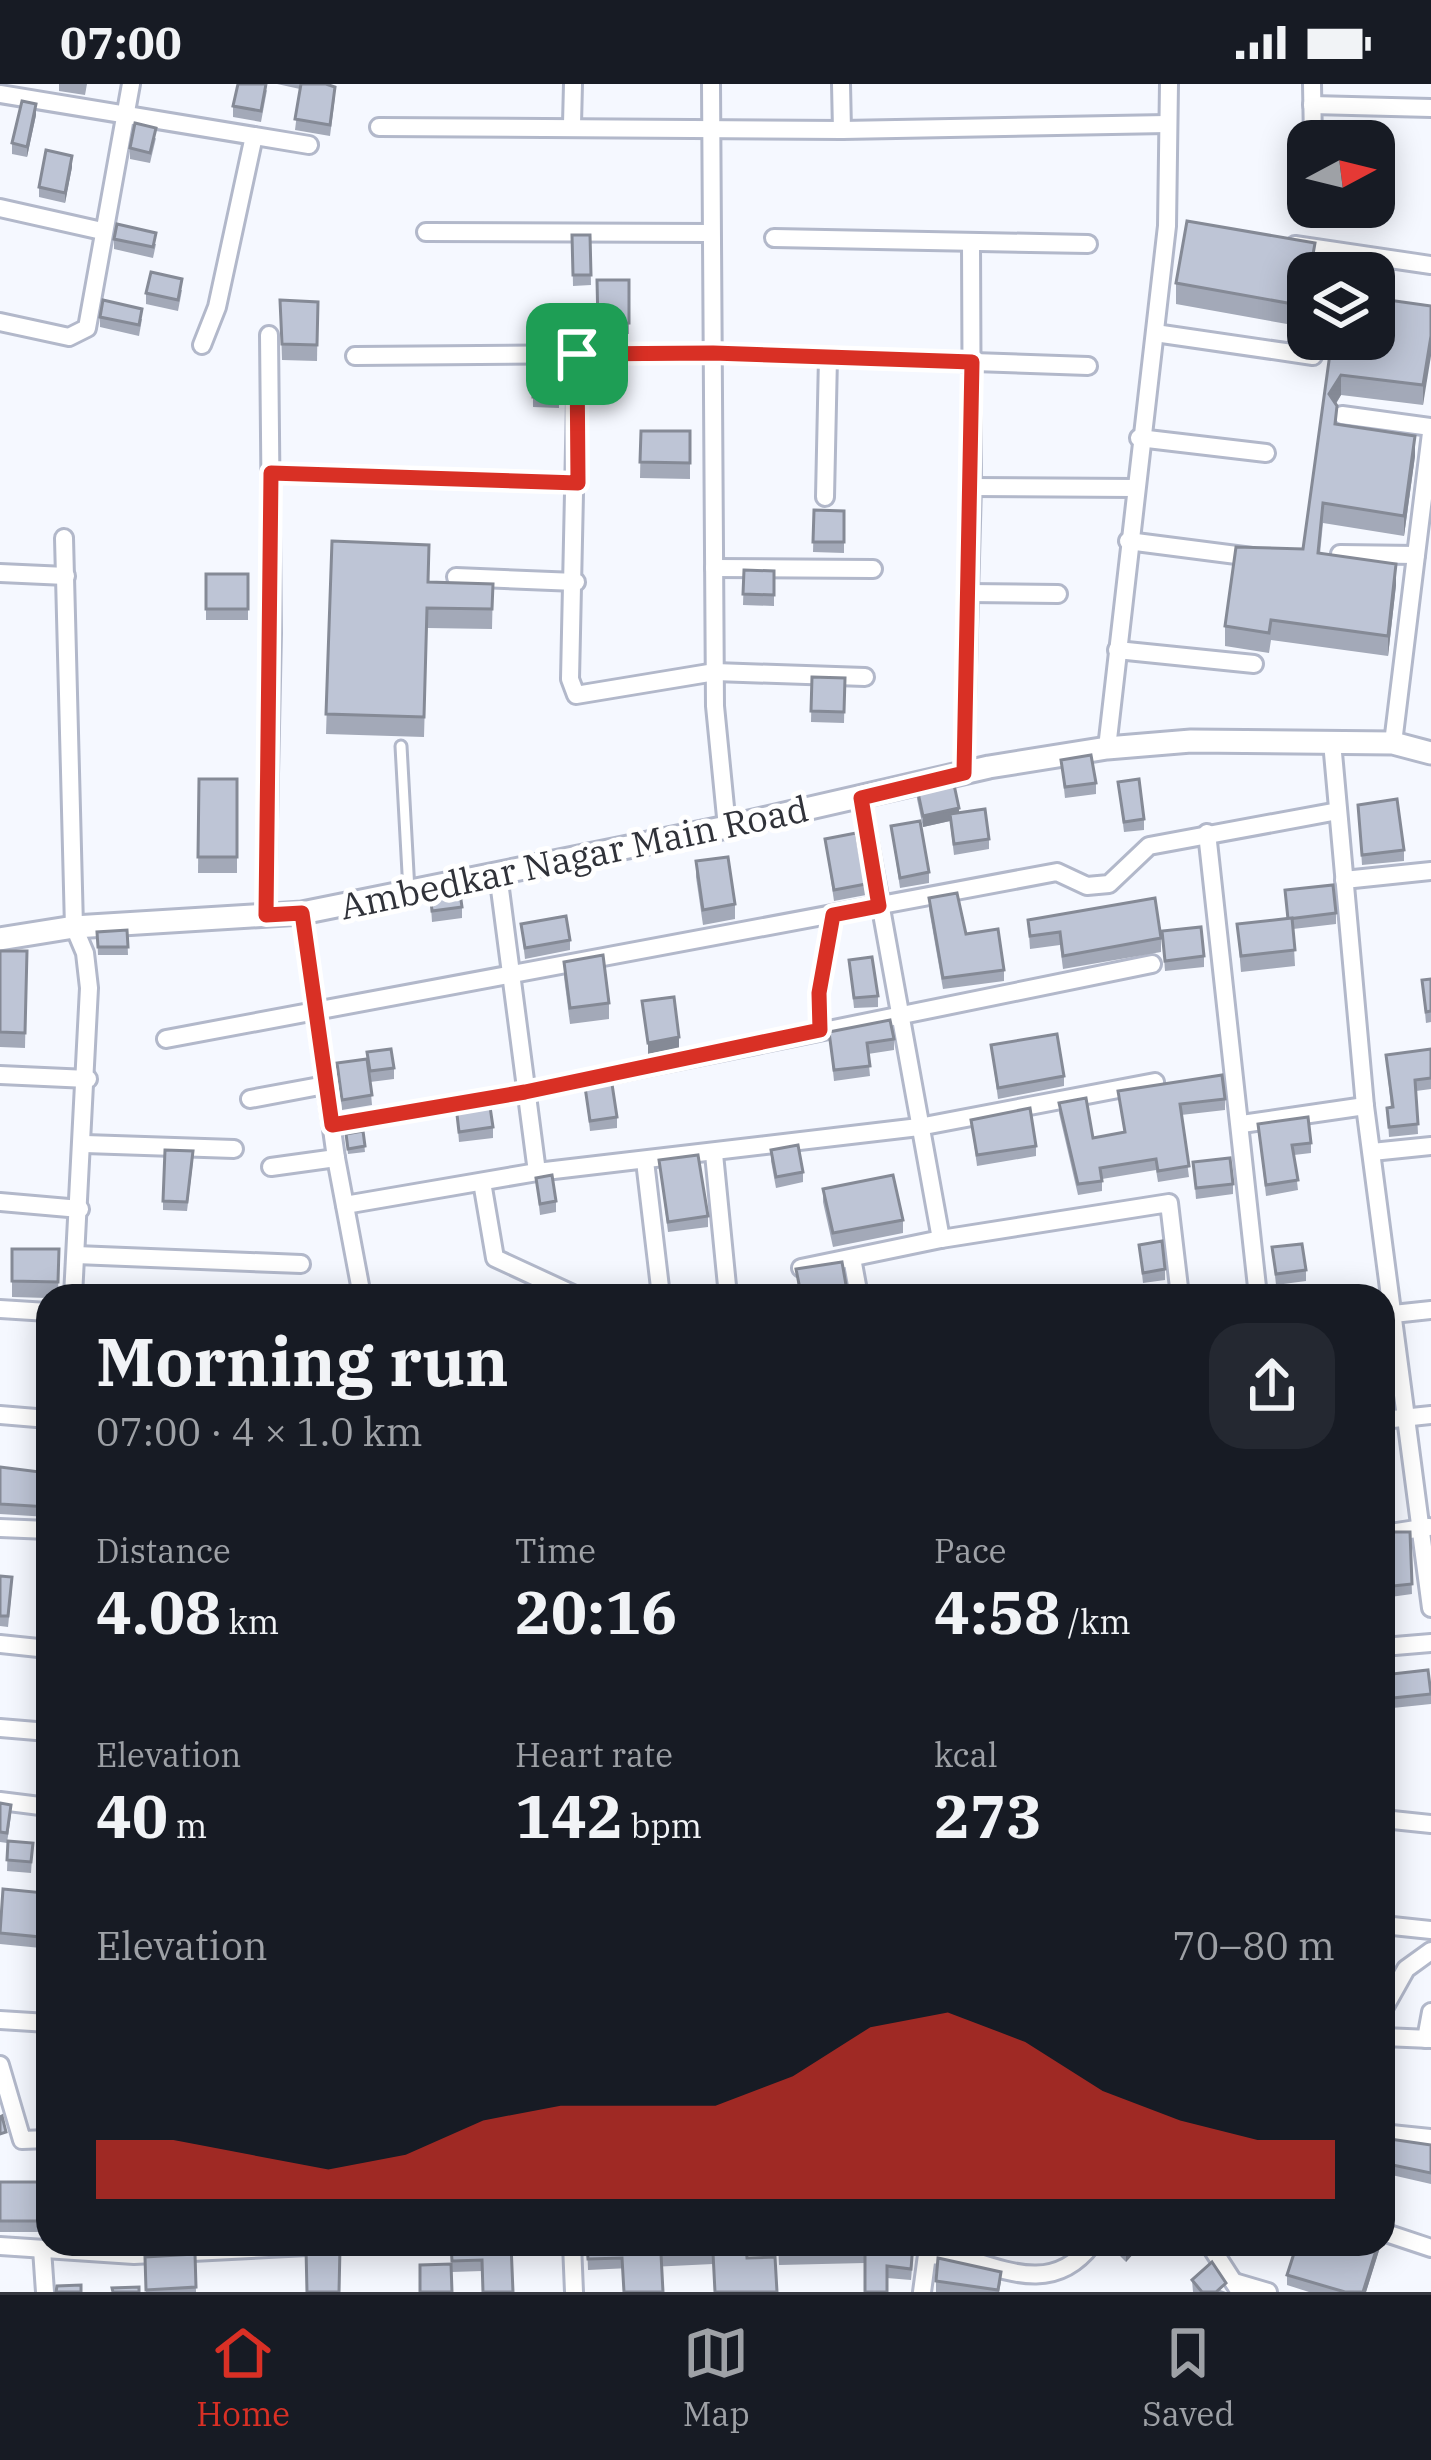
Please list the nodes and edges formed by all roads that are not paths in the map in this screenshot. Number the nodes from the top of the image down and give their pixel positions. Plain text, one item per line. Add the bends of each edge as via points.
1 (131, 84) edge
2 (573, 84) edge
3 (711, 84) edge
4 (841, 84) edge
5 (1168, 84) edge
6 (1312, 84) edge
7 (0, 94) edge
8 (1312, 105) junction
9 (1431, 107) edge
10 (124, 118) junction
11 (1312, 120) edge
12 (572, 124) junction
13 (1167, 124) junction
14 (379, 127) dead end
15 (711, 128) junction
16 (842, 130) junction
17 (254, 136) junction
18 (309, 145) dead end
19 (0, 208) edge
20 (1167, 226) junction
21 (1189, 230) edge
22 (102, 231) junction
23 (426, 232) dead end
24 (710, 232) junction
25 (774, 238) dead end
26 (971, 242) junction
27 (1276, 242) edge
28 (1088, 244) dead end
29 (1431, 266) edge
30 (0, 322) edge
31 (1155, 333) junction
32 (268, 335) dead end
33 (202, 345) dead end
34 (1287, 352) edge
35 (713, 353) junction
36 (577, 354) junction
37 (355, 356) dead end
38 (828, 357) junction
39 (972, 362) junction
40 (1088, 365) dead end
41 (1342, 415) edge
42 (1431, 430) edge
43 (1139, 438) junction
44 (1266, 453) dead end
45 (271, 473) junction
46 (578, 483) junction
47 (972, 487) junction
48 (1134, 488) junction
49 (825, 496) dead end
50 (64, 538) dead end
51 (1128, 541) junction
52 (1340, 554) edge
53 (1416, 555) junction
54 (1283, 560) edge
55 (714, 568) junction
56 (873, 569) dead end
57 (0, 573) edge
58 (66, 576) junction
59 (456, 577) edge
60 (576, 582) junction
61 (967, 593) junction
62 (1058, 594) dead end
63 (1117, 650) junction
64 (1254, 664) dead end
65 (715, 672) junction
66 (866, 677) dead end
67 (1332, 742) junction
68 (1394, 743) junction
69 (401, 746) dead end
70 (1107, 748) junction
71 (1431, 753) edge
72 (964, 773) junction
73 (861, 798) junction
74 (1338, 811) junction
75 (727, 827) junction
76 (1207, 833) junction
77 (1431, 871) edge
78 (497, 874) junction
79 (1344, 880) junction
80 (409, 891) junction
81 (879, 906) junction
82 (302, 913) junction
83 (266, 915) junction
84 (833, 915) junction
85 (74, 927) junction
86 (0, 939) edge
87 (1152, 964) dead end
88 (509, 977) junction
89 (896, 1012) junction
90 (314, 1013) junction
91 (820, 1030) junction
92 (166, 1039) dead end
93 (0, 1075) edge
94 (88, 1079) junction
95 (1155, 1082) edge
96 (326, 1085) junction
97 (525, 1092) junction
98 (250, 1099) dead end
99 (1365, 1106) junction
100 (1242, 1124) junction
101 (332, 1125) junction
102 (919, 1127) junction
103 (85, 1144) junction
104 (1431, 1146) edge
105 (234, 1149) dead end
106 (1372, 1152) junction
107 (714, 1154) junction
108 (336, 1158) junction
109 (645, 1161) junction
110 (271, 1167) dead end
111 (537, 1172) junction
112 (482, 1182) junction
113 (0, 1202) edge
114 (346, 1205) junction
115 (80, 1209) junction
116 (941, 1239) junction
117 (76, 1255) junction
118 (852, 1258) junction
119 (301, 1264) dead end
120 (801, 1268) edge
121 (74, 1284) edge
122 (360, 1284) edge
123 (551, 1284) edge
124 (660, 1284) edge
125 (727, 1284) edge
126 (857, 1284) edge
127 (1179, 1284) edge
128 (1257, 1284) edge
129 (1385, 1284) edge
130 (0, 1309) edge
131 (1431, 1310) edge
132 (36, 1311) edge
133 (1395, 1314) edge
134 (1395, 1353) edge
135 (0, 1415) edge
136 (1431, 1415) edge
137 (36, 1418) edge
138 (1407, 1418) junction
139 (1395, 1419) edge
140 (0, 1528) edge
141 (1425, 1528) edge
142 (36, 1530) edge
143 (1395, 1532) edge
144 (1431, 1608) edge
145 (1431, 1643) edge
146 (0, 1644) edge
147 (1395, 1646) edge
148 (36, 1648) edge
149 (0, 1728) edge
150 (36, 1731) edge
151 (0, 1802) edge
152 (36, 1806) edge
153 (1395, 1820) edge
154 (1431, 1824) edge
155 (1395, 1926) edge
156 (1431, 1930) edge
157 (1431, 1951) edge
158 (1395, 1989) edge
159 (1431, 2012) edge
160 (0, 2020) edge
161 (36, 2022) edge
162 (1395, 2038) edge
163 (1429, 2039) edge
164 (0, 2065) edge
165 (4, 2097) edge
166 (1395, 2134) edge
167 (1431, 2138) edge
168 (36, 2139) edge
169 (1395, 2236) edge
170 (0, 2246) edge
171 (1431, 2248) edge
172 (36, 2249) edge
173 (42, 2256) edge
174 (572, 2256) edge
175 (928, 2256) edge
176 (976, 2256) edge
177 (1081, 2256) edge
178 (1217, 2256) edge
179 (1237, 2287) edge
180 (45, 2292) edge
181 (574, 2292) edge
182 (922, 2292) edge
183 (1268, 2292) edge

1 - 10 street
2 - 12 street
3 - 15 street
4 - 16 street
5 - 13 street
6 - 8 street
7 - 10 street
8 - 9 street
8 - 11 street
10 - 17 street
10 - 22 street
12 - 14 street
12 - 15 street
13 - 16 street
13 - 20 street
15 - 16 street
15 - 24 street
17 - 18 street
17 - 33 street
19 - 22 street
20 - 21 street
20 - 31 street
22 - 30 street via 83,332 69,337
23 - 24 street
24 - 35 street
25 - 26 street
26 - 28 street
26 - 39 street
27 - 29 street
31 - 34 street
31 - 43 street
32 - 45 street
35 - 36 street
35 - 38 street
35 - 55 street
36 - 37 street
36 - 46 street
38 - 39 street
38 - 49 street
39 - 40 street
39 - 47 street
41 - 42 street
42 - 53 street
43 - 44 street
43 - 48 street
45 - 46 street
45 - 83 street
46 - 60 street
47 - 48 street
47 - 61 street
48 - 51 street
50 - 58 street
51 - 54 street
51 - 63 street
52 - 53 street
53 - 68 street
55 - 56 street
55 - 65 street
57 - 58 street
58 - 85 street
59 - 60 street
60 - 65 street via 576,694
61 - 62 street
61 - 72 street
63 - 64 street
63 - 70 street
65 - 66 street
65 - 75 street
67 - 68 street, Ambedkar Nagar Main Road
67 - 70 street, Ambedkar Nagar Main Road
67 - 74 street
68 - 71 street, Ambedkar Nagar Main Road
69 - 80 lane
70 - 72 street, Ambedkar Nagar Main Road
72 - 73 street, Ambedkar Nagar Main Road
73 - 75 street, Ambedkar Nagar Main Road
73 - 81 street
74 - 76 street
74 - 79 street
75 - 78 street, Ambedkar Nagar Main Road
76 - 81 street via 1149,846 1109,884 1087,886 1057,872
76 - 100 street
77 - 79 street
78 - 80 street, Ambedkar Nagar Main Road
78 - 88 street
79 - 99 street
80 - 82 street, Ambedkar Nagar Main Road
81 - 84 street
81 - 89 street
82 - 83 street, Ambedkar Nagar Main Road
82 - 90 street
83 - 85 street, Ambedkar Nagar Main Road
84 - 88 street
84 - 91 street
85 - 86 street, Ambedkar Nagar Main Road
85 - 94 street via 89,988
87 - 89 street
88 - 90 street
88 - 97 street
89 - 91 street
89 - 102 street
90 - 92 street
90 - 96 street
91 - 97 street
93 - 94 street
94 - 103 street
95 - 102 street
96 - 98 street
96 - 101 street
97 - 101 street
97 - 111 street
99 - 100 street
99 - 106 street
100 - 128 street
101 - 108 street
102 - 107 street
102 - 116 street
103 - 105 street
103 - 115 street
104 - 106 street
106 - 129 street
107 - 109 street
107 - 125 street
108 - 110 street
108 - 114 street
109 - 111 street
109 - 124 street
111 - 112 street
112 - 114 street
112 - 123 street via 495,1258
113 - 115 street
114 - 122 street
115 - 117 street
116 - 118 street
116 - 127 street via 1169,1203
117 - 119 street
117 - 121 street
118 - 120 street
118 - 126 street
130 - 132 street
131 - 133 street
134 - 138 street
135 - 137 street
136 - 138 street
138 - 139 street
138 - 141 street
140 - 142 street
141 - 143 street
141 - 144 street
145 - 147 street
146 - 148 street
149 - 150 street
151 - 152 street
153 - 154 street
155 - 156 street
157 - 158 street
159 - 163 street
160 - 161 street
162 - 163 street
164 - 165 street
165 - 168 street via 22,2140
166 - 167 street
169 - 171 street
170 - 172 street
173 - 180 street
174 - 181 street
175 - 182 street
176 - 177 street via 1038,2278 1070,2269
178 - 179 street
179 - 183 street

